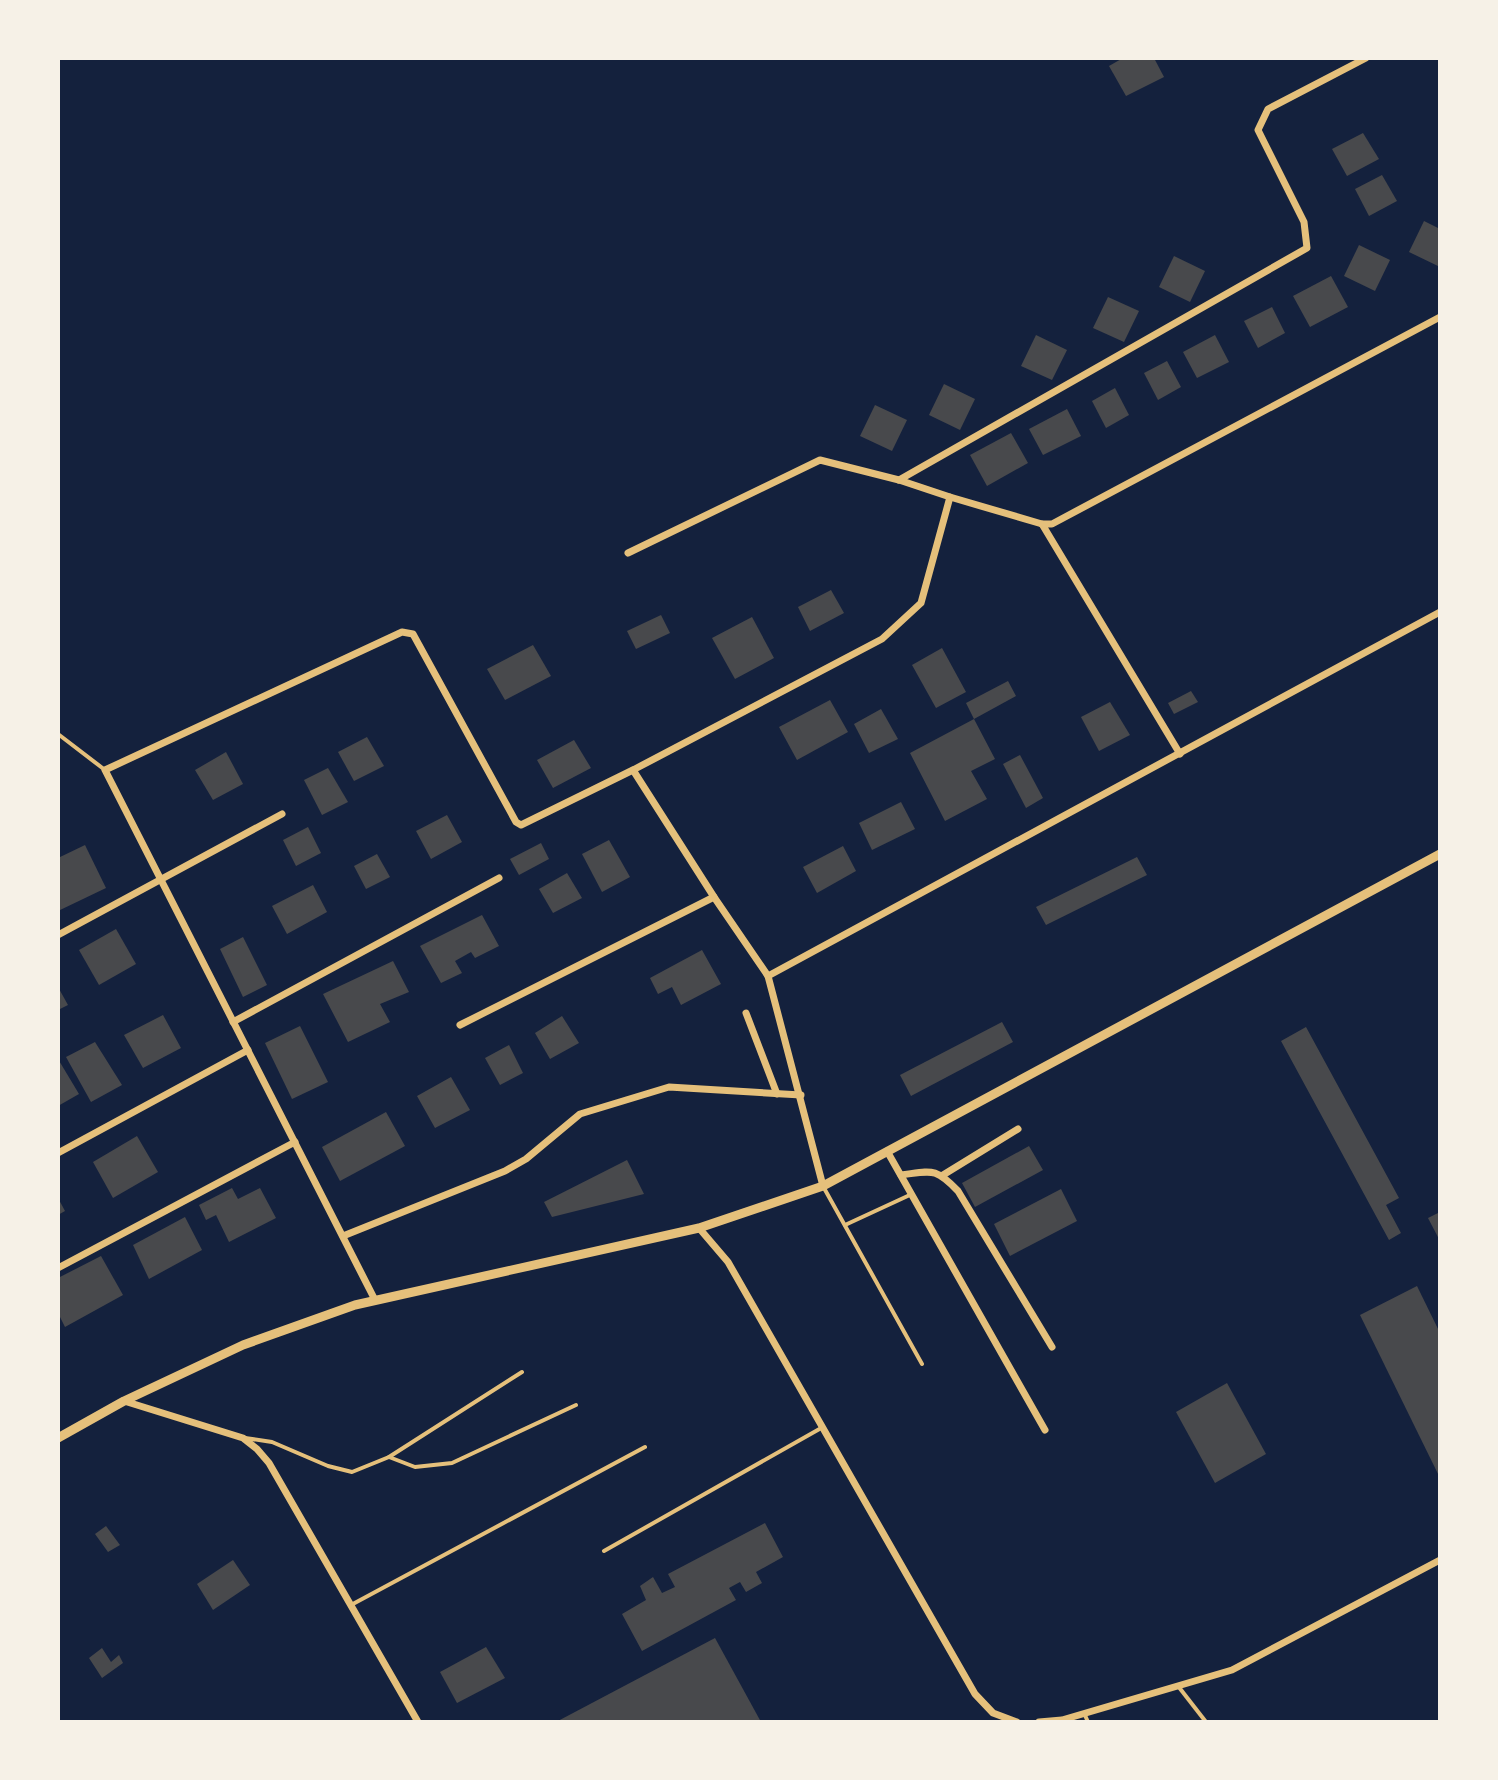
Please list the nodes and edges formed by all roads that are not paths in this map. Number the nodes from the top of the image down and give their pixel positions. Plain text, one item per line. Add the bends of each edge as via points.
1 (1366, 58) edge
2 (1440, 317) edge
3 (899, 480) junction
4 (950, 497) junction
5 (1042, 524) junction
6 (628, 553) dead end
7 (1440, 612) edge
8 (58, 734) edge
9 (1180, 754) junction
10 (105, 770) junction
11 (633, 770) junction
12 (282, 814) dead end
13 (1440, 854) edge
14 (499, 878) dead end
15 (161, 879) junction
16 (714, 897) junction
17 (58, 935) edge
18 (768, 976) junction
19 (746, 1013) dead end
20 (233, 1022) junction
21 (460, 1025) dead end
22 (248, 1050) junction
23 (777, 1094) junction
24 (801, 1095) junction
25 (1018, 1129) dead end
26 (295, 1142) junction
27 (887, 1151) junction
28 (58, 1153) edge
29 (901, 1175) junction
30 (943, 1175) junction
31 (823, 1186) junction
32 (912, 1194) junction
33 (845, 1225) junction
34 (699, 1228) junction
35 (343, 1236) junction
36 (58, 1268) edge
37 (375, 1300) junction
38 (1052, 1347) dead end
39 (922, 1364) dead end
40 (522, 1372) dead end
41 (124, 1401) junction
42 (576, 1405) dead end
43 (823, 1427) junction
44 (1045, 1430) dead end
45 (58, 1438) edge
46 (243, 1438) junction
47 (645, 1447) dead end
48 (389, 1457) junction
49 (604, 1551) dead end
50 (1440, 1560) edge
51 (351, 1605) junction
52 (1178, 1686) junction
53 (1084, 1713) junction
54 (418, 1722) edge
55 (1017, 1722) edge
56 (1039, 1722) edge
57 (1088, 1722) edge
58 (1206, 1722) edge

1 - 3 street via 1268,109 1258,130 1304,222 1307,248
2 - 5 street via 1052,524
3 - 4 street
3 - 6 street via 820,460
4 - 5 street
4 - 11 street via 921,603 882,639
5 - 9 street
7 - 9 street
8 - 10 lane
9 - 18 street
10 - 11 street via 402,632 413,634 521,825
10 - 15 street
11 - 16 street
12 - 15 street
13 - 27 street
14 - 20 street
15 - 17 street
15 - 20 street
16 - 18 street
16 - 21 street
18 - 24 street
19 - 23 street
20 - 22 street
22 - 26 street
22 - 28 street
23 - 24 street
23 - 35 street via 669,1087 580,1114 505,1171
24 - 31 street
25 - 30 street
26 - 35 street
26 - 36 street
27 - 29 street
27 - 31 street
29 - 30 street
29 - 32 street
30 - 38 street via 958,1191
31 - 33 lane
31 - 34 street
32 - 33 lane
32 - 44 street
33 - 39 lane
34 - 37 street
34 - 43 street via 728,1262
35 - 37 street
37 - 41 street via 243,1345
40 - 48 lane
41 - 45 street
41 - 46 street
42 - 48 lane via 452,1463 415,1467
43 - 49 lane
43 - 55 street via 975,1694 993,1713
46 - 48 lane via 272,1442 352,1472
46 - 51 street via 269,1463
47 - 51 lane
50 - 52 street via 1232,1670
51 - 54 street
52 - 53 street
52 - 58 lane
53 - 56 street
53 - 57 lane

